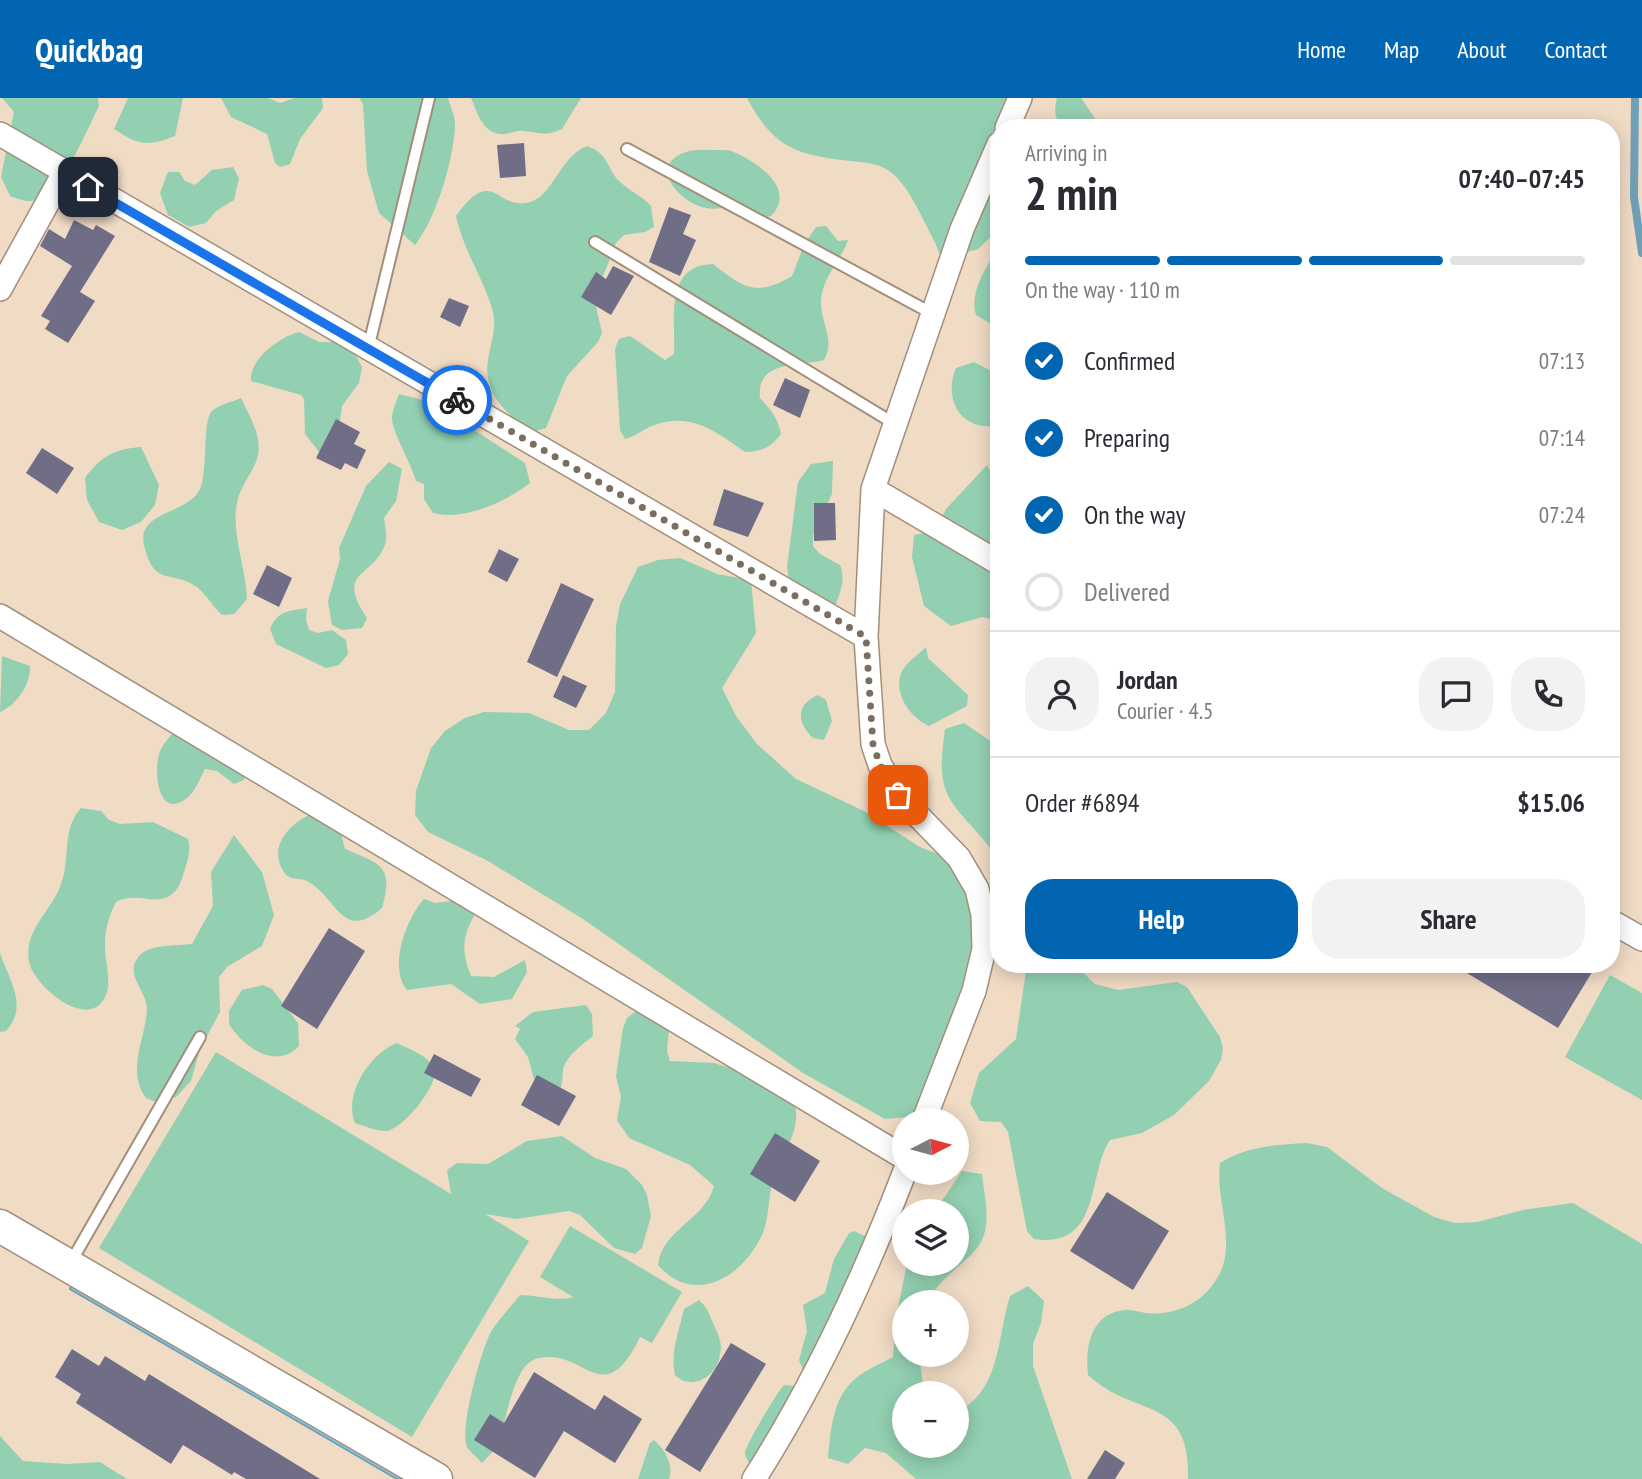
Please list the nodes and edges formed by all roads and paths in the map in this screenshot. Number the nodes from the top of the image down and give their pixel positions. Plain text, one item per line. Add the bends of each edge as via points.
1 (429, 98) edge
2 (1020, 98) edge
3 (1011, 119) edge
4 (0, 134) edge
5 (627, 149) dead end
6 (990, 165) edge
7 (64, 173) junction
8 (595, 242) dead end
9 (0, 289) edge
10 (933, 314) junction
11 (368, 349) junction
12 (895, 424) junction
13 (873, 489) junction
14 (990, 558) edge
15 (0, 616) edge
16 (866, 637) junction
17 (1620, 927) edge
18 (1642, 939) edge
19 (200, 1037) dead end
20 (929, 1108) edge
21 (892, 1150) edge
22 (900, 1185) edge
23 (0, 1226) edge
24 (68, 1267) junction
25 (436, 1479) edge
26 (754, 1479) edge

1 - 11 lane
2 - 3 street
4 - 7 street
5 - 10 lane
6 - 10 street
7 - 9 street
7 - 11 street
8 - 12 lane
10 - 12 street
11 - 16 street
12 - 13 street
13 - 14 street
13 - 16 street
15 - 21 street
16 - 20 street via 873,744 880,765 910,811 959,858 977,889 983,915 984,949 974,991
17 - 18 street
19 - 24 lane
22 - 26 street via 871,1258 796,1414
23 - 24 street
24 - 25 street

